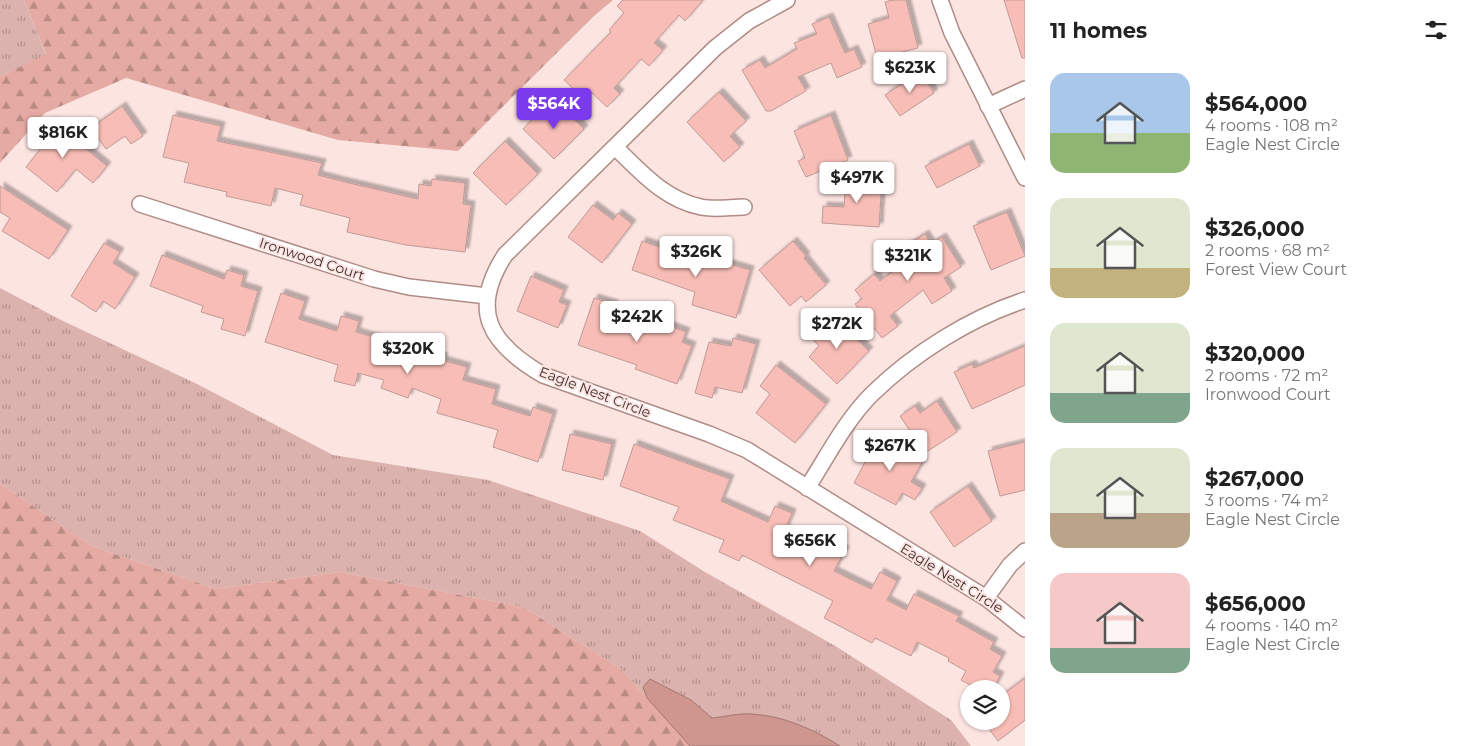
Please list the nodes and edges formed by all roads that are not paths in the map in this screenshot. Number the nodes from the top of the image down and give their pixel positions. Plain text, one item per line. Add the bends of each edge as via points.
1 (787, 0) edge
2 (940, 0) edge
3 (1025, 89) edge
4 (988, 106) junction
5 (616, 148) junction
6 (1025, 178) edge
7 (140, 204) dead end
8 (744, 206) dead end
9 (487, 296) junction
10 (1025, 300) edge
11 (807, 488) junction
12 (1025, 551) edge
13 (986, 598) junction
14 (1025, 629) edge

1 - 5 street, Eagle Nest Circle via 749,21 715,48
2 - 4 street via 952,33
3 - 4 street
4 - 6 street
5 - 8 street via 657,188 678,200 702,207
5 - 9 street, Eagle Nest Circle via 505,255 493,273
7 - 9 street, Ironwood Court via 374,279 409,287
9 - 11 street, Eagle Nest Circle via 488,321 501,342 520,361 543,375 747,450
10 - 11 street via 956,331 907,364 872,394 844,429
11 - 13 street, Eagle Nest Circle
12 - 13 street via 1010,565
13 - 14 street, Eagle Nest Circle

